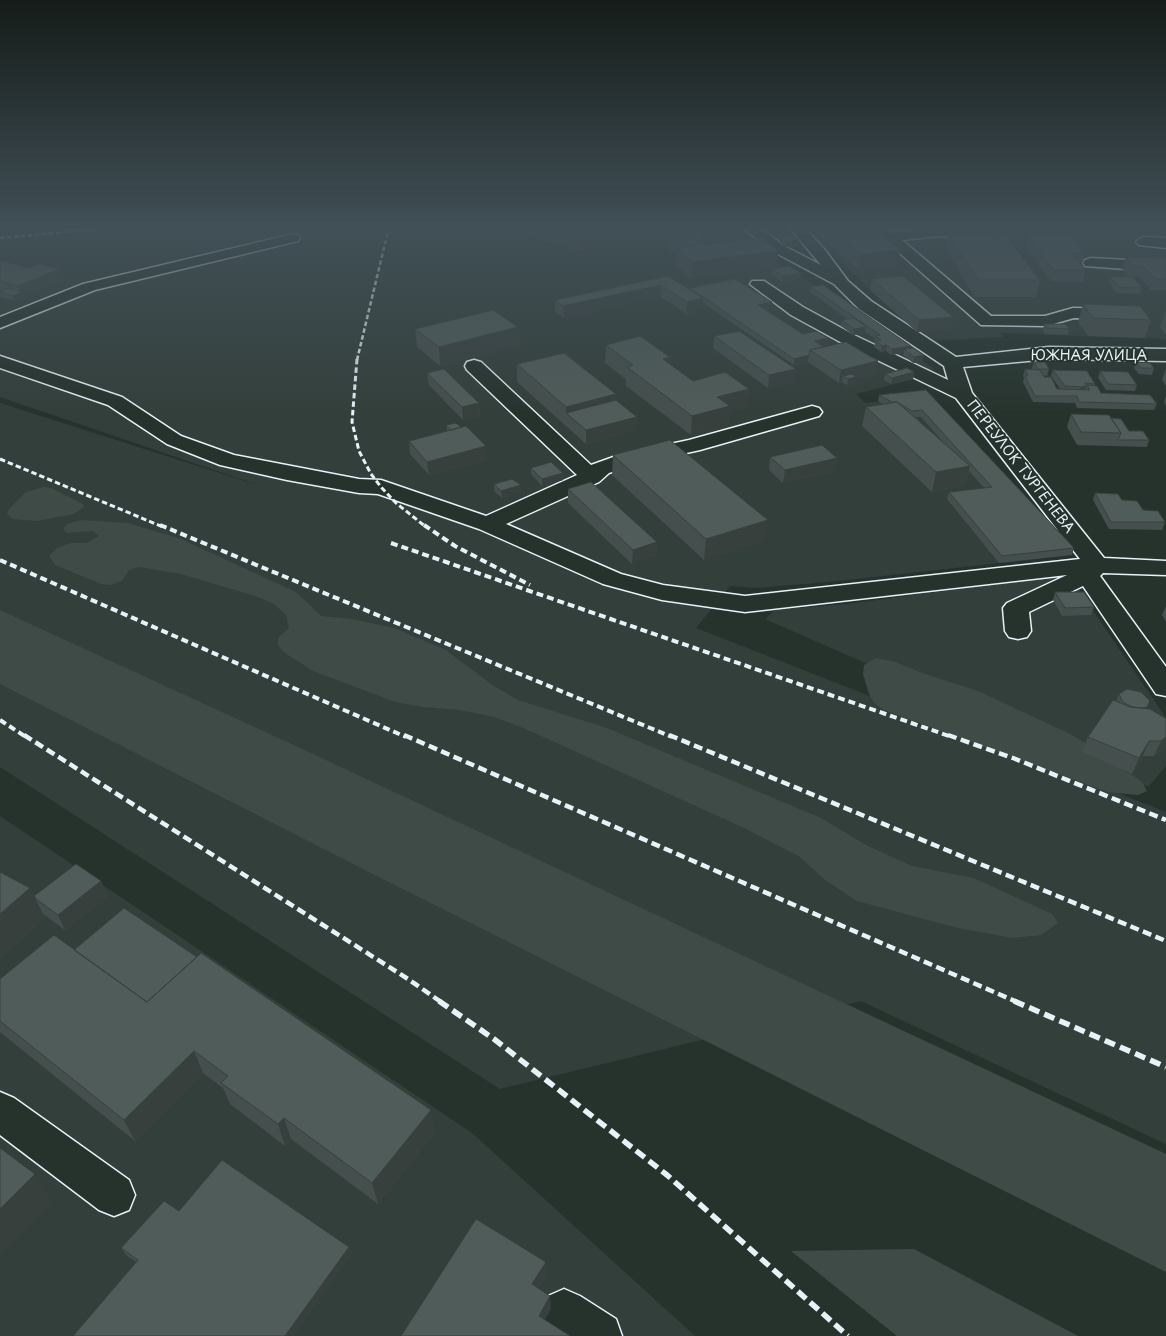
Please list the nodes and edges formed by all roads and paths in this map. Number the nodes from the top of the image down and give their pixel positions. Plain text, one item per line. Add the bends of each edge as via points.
1 (83, 289) edge
2 (766, 289) edge
3 (848, 289) edge
4 (950, 289) edge
5 (1127, 314) edge
6 (1024, 321) junction
7 (0, 323) edge
8 (1049, 353) junction
9 (1166, 355) edge
10 (0, 362) edge
11 (952, 363) junction
12 (474, 366) dead end
13 (963, 394) junction
14 (812, 412) dead end
15 (591, 476) junction
16 (487, 524) junction
17 (1166, 568) edge
18 (1092, 570) junction
19 (1018, 631) dead end
20 (1166, 687) edge
21 (0, 1111) edge
22 (114, 1195) dead end

1 - 7 street
2 - 13 street via 850,340
3 - 11 street via 865,305
4 - 6 street via 987,321
5 - 6 street via 1073,313 1046,321
6 - 8 street
8 - 9 street, ЮЖНАЯ УЛИЦА
8 - 11 street, ЮЖНАЯ УЛИЦА
10 - 16 street via 115,400 174,440 228,460 381,488
11 - 13 street, ПЕРЕУЛОК ТУРГЕНЕВА
12 - 15 street
13 - 18 street, ПЕРЕУЛОК ТУРГЕНЕВА
14 - 15 street via 693,446 626,460 601,468
15 - 16 street
16 - 18 street via 612,579 662,592 745,604
17 - 18 street
18 - 19 street via 1016,608
18 - 20 street, ПЕРЕУЛОК ТУРГЕНЕВА
21 - 22 street

